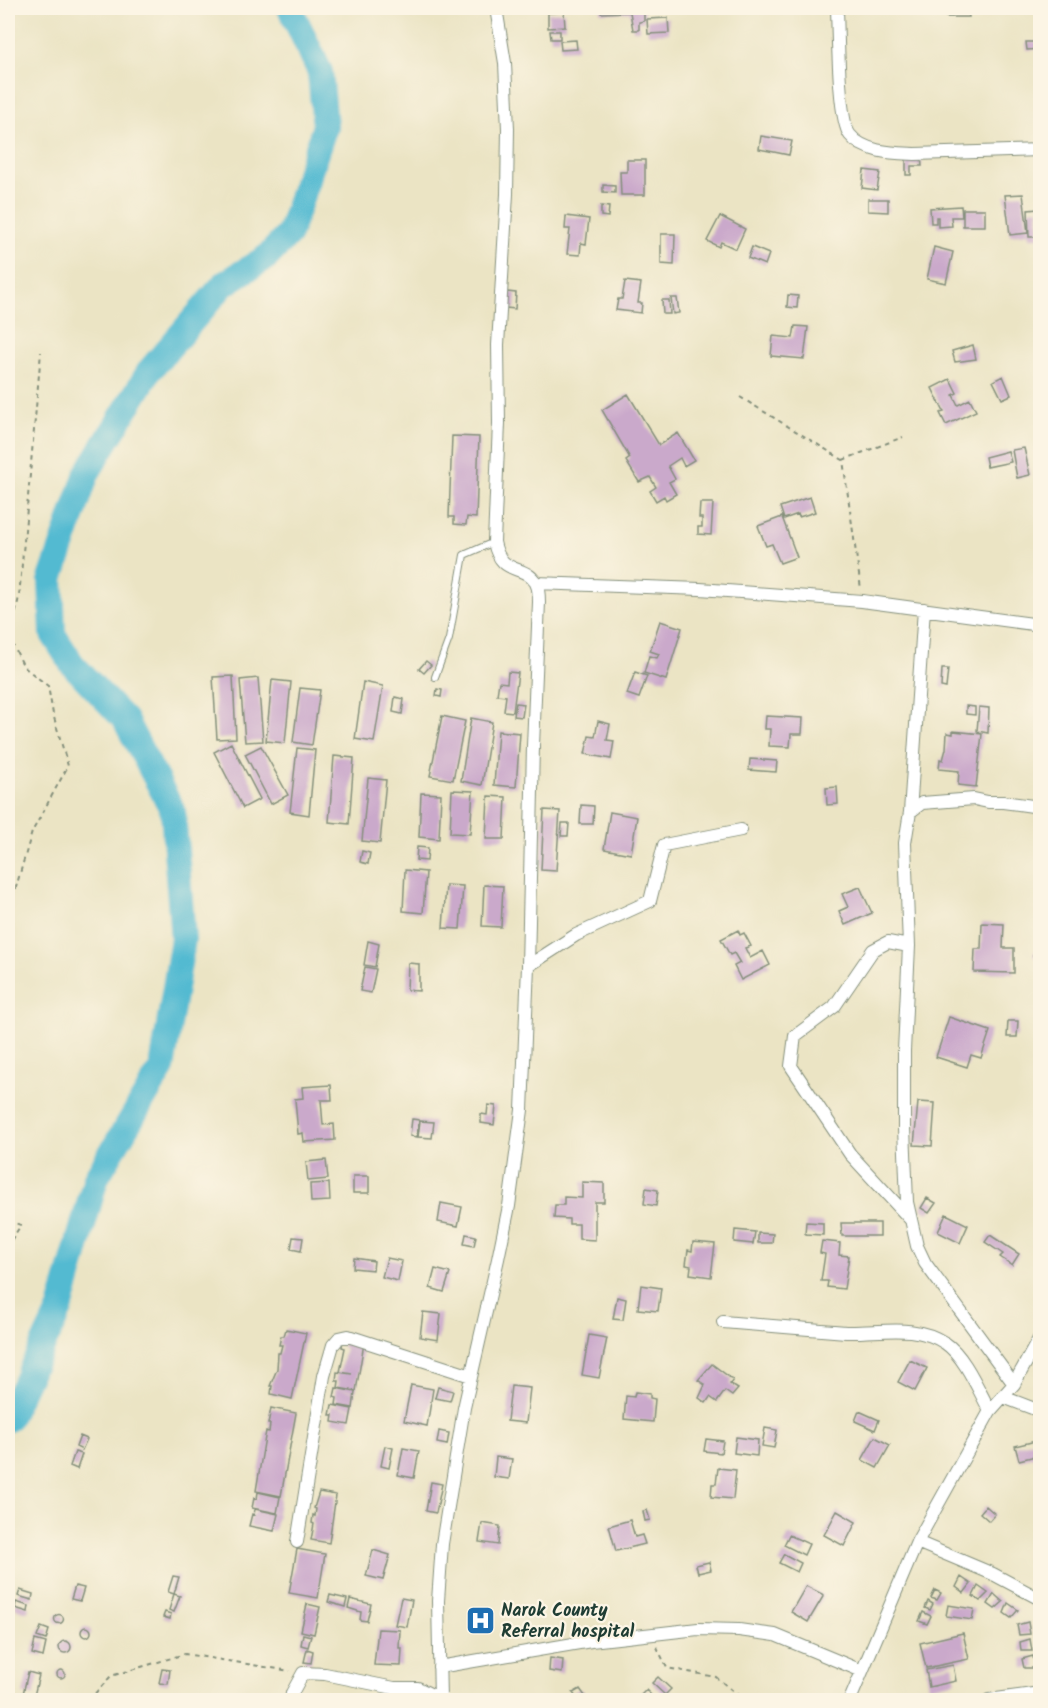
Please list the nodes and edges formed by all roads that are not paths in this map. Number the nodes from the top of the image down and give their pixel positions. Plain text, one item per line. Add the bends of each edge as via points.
1 (496, 8) edge
2 (837, 8) edge
3 (1041, 150) edge
4 (494, 542) junction
5 (536, 583) junction
6 (924, 609) junction
7 (1041, 625) edge
8 (435, 677) dead end
9 (1041, 807) edge
10 (910, 812) junction
11 (741, 830) dead end
12 (909, 946) junction
13 (528, 966) junction
14 (913, 1222) junction
15 (723, 1322) dead end
16 (1041, 1337) edge
17 (471, 1376) junction
18 (1014, 1384) junction
19 (1003, 1397) junction
20 (990, 1411) junction
21 (1041, 1411) edge
22 (297, 1542) dead end
23 (917, 1542) junction
24 (1041, 1599) edge
25 (439, 1667) junction
26 (862, 1671) junction
27 (1041, 1693) edge
28 (440, 1700) edge
29 (291, 1701) edge
30 (850, 1701) edge
31 (989, 1701) edge

1 - 4 street via 505,63 508,129
2 - 3 street via 842,113 850,136 861,144 915,154
4 - 5 street via 497,555 507,567 530,576
4 - 8 lane via 464,555 449,639
5 - 6 street via 700,589
5 - 13 street via 539,602
6 - 7 street
6 - 10 street
9 - 10 street via 974,799 922,803
10 - 12 street via 905,843
11 - 13 street via 664,845 650,901 576,935
12 - 14 street via 904,1128 907,1202
12 - 14 street via 888,942 873,950 834,1007 795,1036 791,1066 850,1154
13 - 17 street via 520,1133 498,1259
14 - 18 street via 925,1263
15 - 20 street via 849,1332 895,1329 928,1335 954,1350
16 - 18 street
17 - 22 street via 348,1336 339,1338 333,1345 324,1376
17 - 25 street via 442,1544
18 - 19 street
19 - 20 street
19 - 21 street
20 - 23 street
23 - 24 street
23 - 26 street
25 - 26 street via 591,1641 708,1629 775,1635
25 - 28 street
26 - 30 street
27 - 31 street
28 - 29 street via 418,1688 394,1688 303,1673

